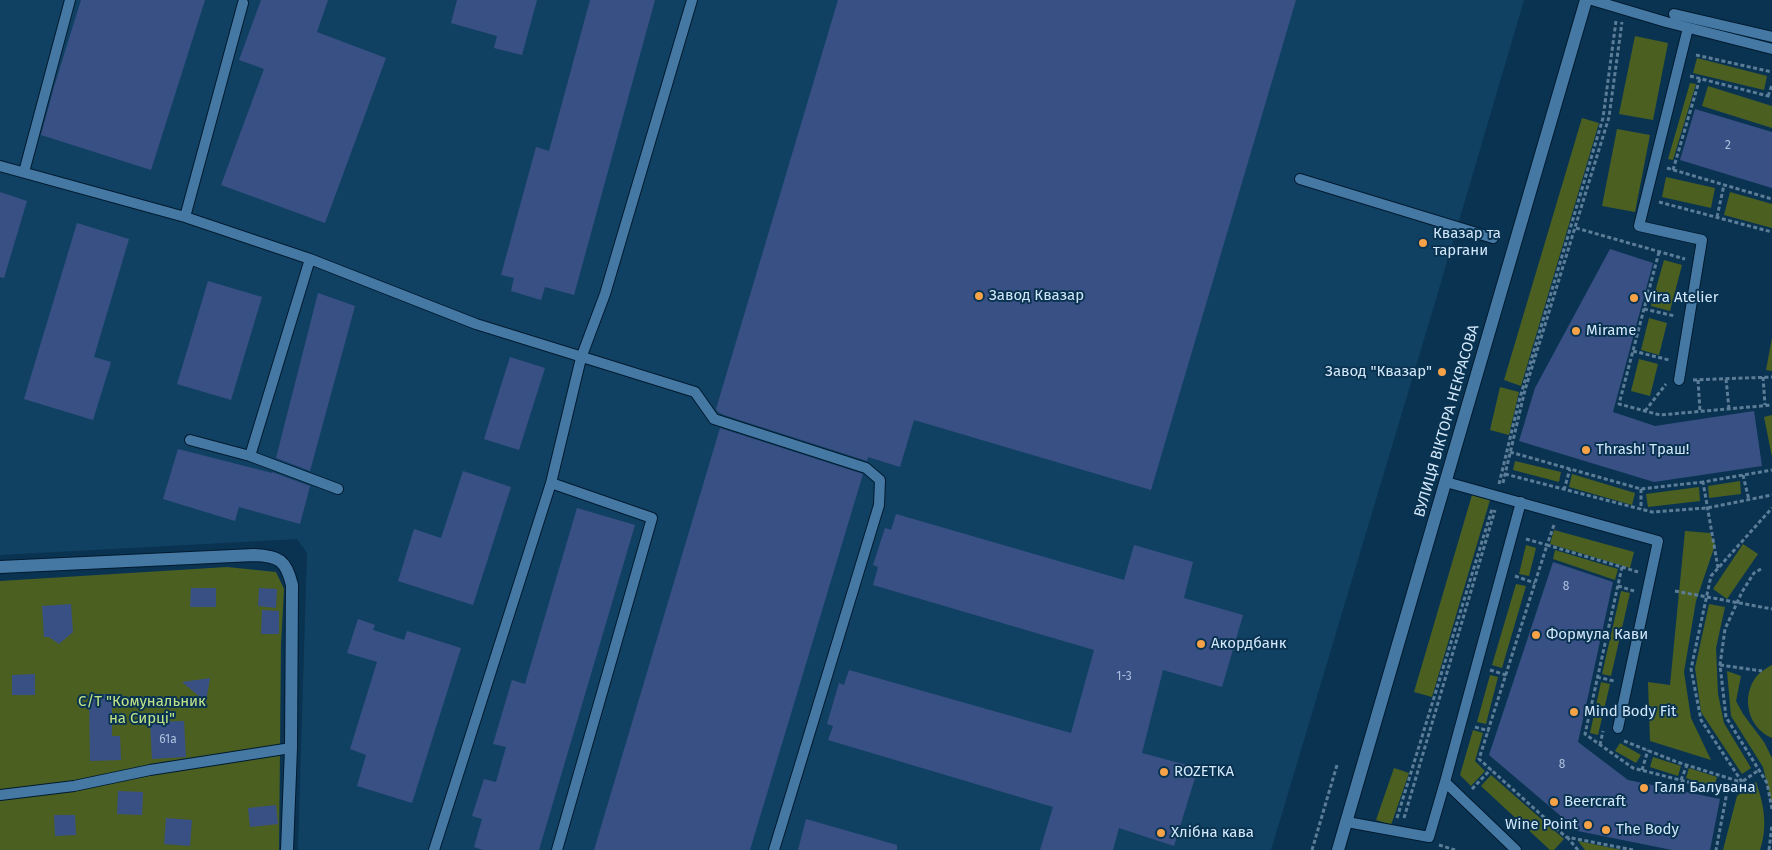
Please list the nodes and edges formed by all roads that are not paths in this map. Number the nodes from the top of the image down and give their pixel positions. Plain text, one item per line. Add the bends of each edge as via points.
1 (70, 0) edge
2 (692, 0) edge
3 (1586, 0) edge
4 (1592, 0) edge
5 (243, 3) dead end
6 (1674, 14) dead end
7 (1688, 28) junction
8 (1772, 37) edge
9 (1772, 49) edge
10 (0, 166) edge
11 (24, 172) junction
12 (1300, 179) dead end
13 (185, 217) junction
14 (1493, 238) dead end
15 (310, 259) junction
16 (581, 358) junction
17 (1679, 380) road end
18 (190, 440) dead end
19 (250, 456) junction
20 (1446, 482) junction
21 (551, 483) junction
22 (338, 489) dead end
23 (1521, 502) junction
24 (0, 567) edge
25 (1618, 728) road end
26 (291, 748) junction
27 (1445, 782) junction
28 (0, 795) edge
29 (1347, 822) junction
30 (287, 850) edge
31 (434, 850) edge
32 (557, 850) edge
33 (774, 850) edge
34 (1338, 850) edge
35 (1516, 850) edge

1 - 11 lane
2 - 16 lane via 605,294
3 - 20 main road, ВУЛИЦЯ ВІКТОРА НЕКРАСОВА
4 - 7 lane
5 - 13 lane
6 - 8 lane
7 - 9 lane
7 - 17 lane via 1640,226 1702,240
10 - 11 lane
11 - 13 lane
12 - 14 lane
13 - 15 lane
15 - 16 lane via 476,324
15 - 19 lane
16 - 21 lane
16 - 33 lane via 695,392 714,419 866,468 880,480 879,505
18 - 19 lane
19 - 22 lane
20 - 23 lane
20 - 29 main road, ВУЛИЦЯ ВІКТОРА НЕКРАСОВА
21 - 31 lane
21 - 32 lane via 652,518
23 - 25 lane via 1658,541
23 - 27 lane
24 - 26 main road via 254,555 281,561 292,585
26 - 28 lane via 150,770 74,786
26 - 30 main road
27 - 29 lane via 1429,837
27 - 35 lane
29 - 34 main road, ВУЛИЦЯ ВІКТОРА НЕКРАСОВА

